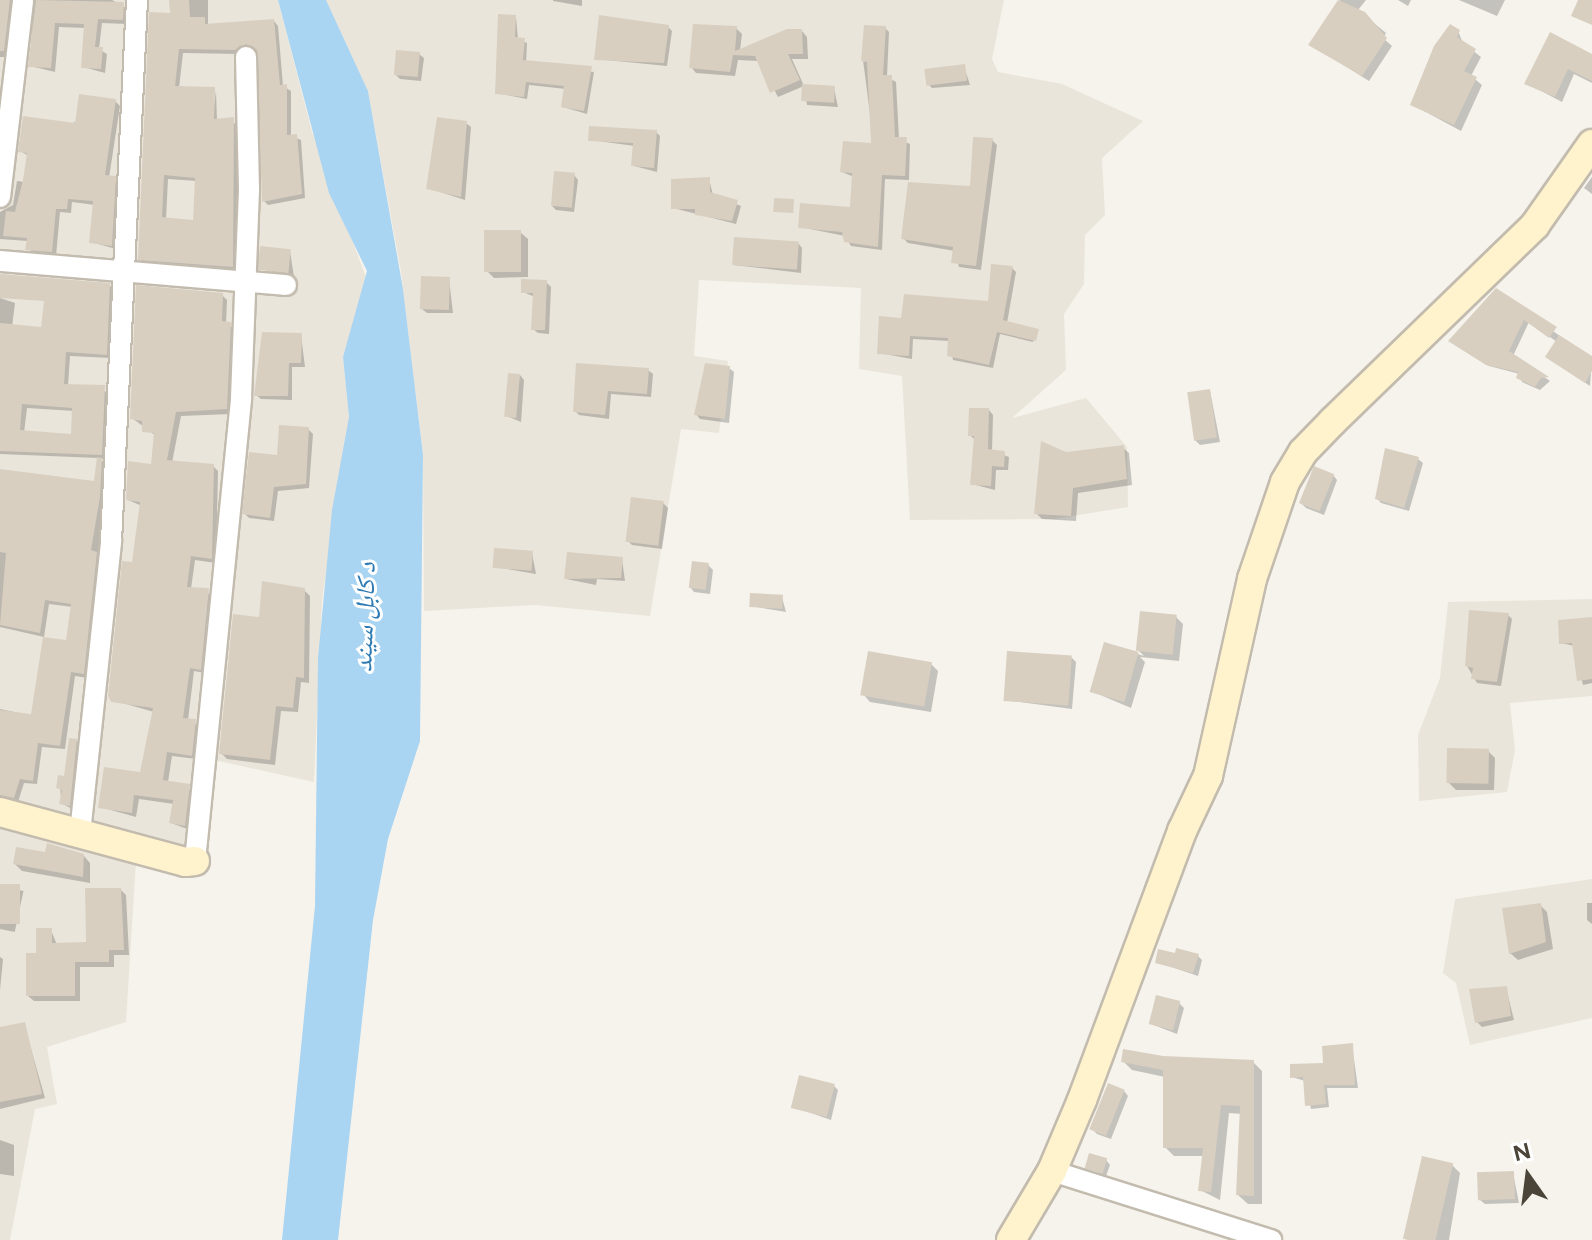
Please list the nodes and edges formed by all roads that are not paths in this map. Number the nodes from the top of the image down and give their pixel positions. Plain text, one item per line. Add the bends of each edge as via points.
1 (23, 0) edge
2 (137, 0) edge
3 (246, 57) dead end
4 (1592, 144) edge
5 (0, 197) edge
6 (0, 261) edge
7 (120, 271) junction
8 (242, 282) junction
9 (286, 285) dead end
10 (0, 812) edge
11 (80, 833) junction
12 (195, 861) joint
13 (1052, 1171) junction
14 (1011, 1240) edge
15 (1271, 1240) edge

1 - 5 street
2 - 7 street
3 - 8 street via 249,189
4 - 13 street via 1535,225 1313,441 1285,482 1252,579 1208,776
6 - 7 street
7 - 8 street
7 - 11 street via 111,541
8 - 9 street
8 - 12 street via 241,398
10 - 11 street
11 - 12 street
13 - 14 street
13 - 15 street

